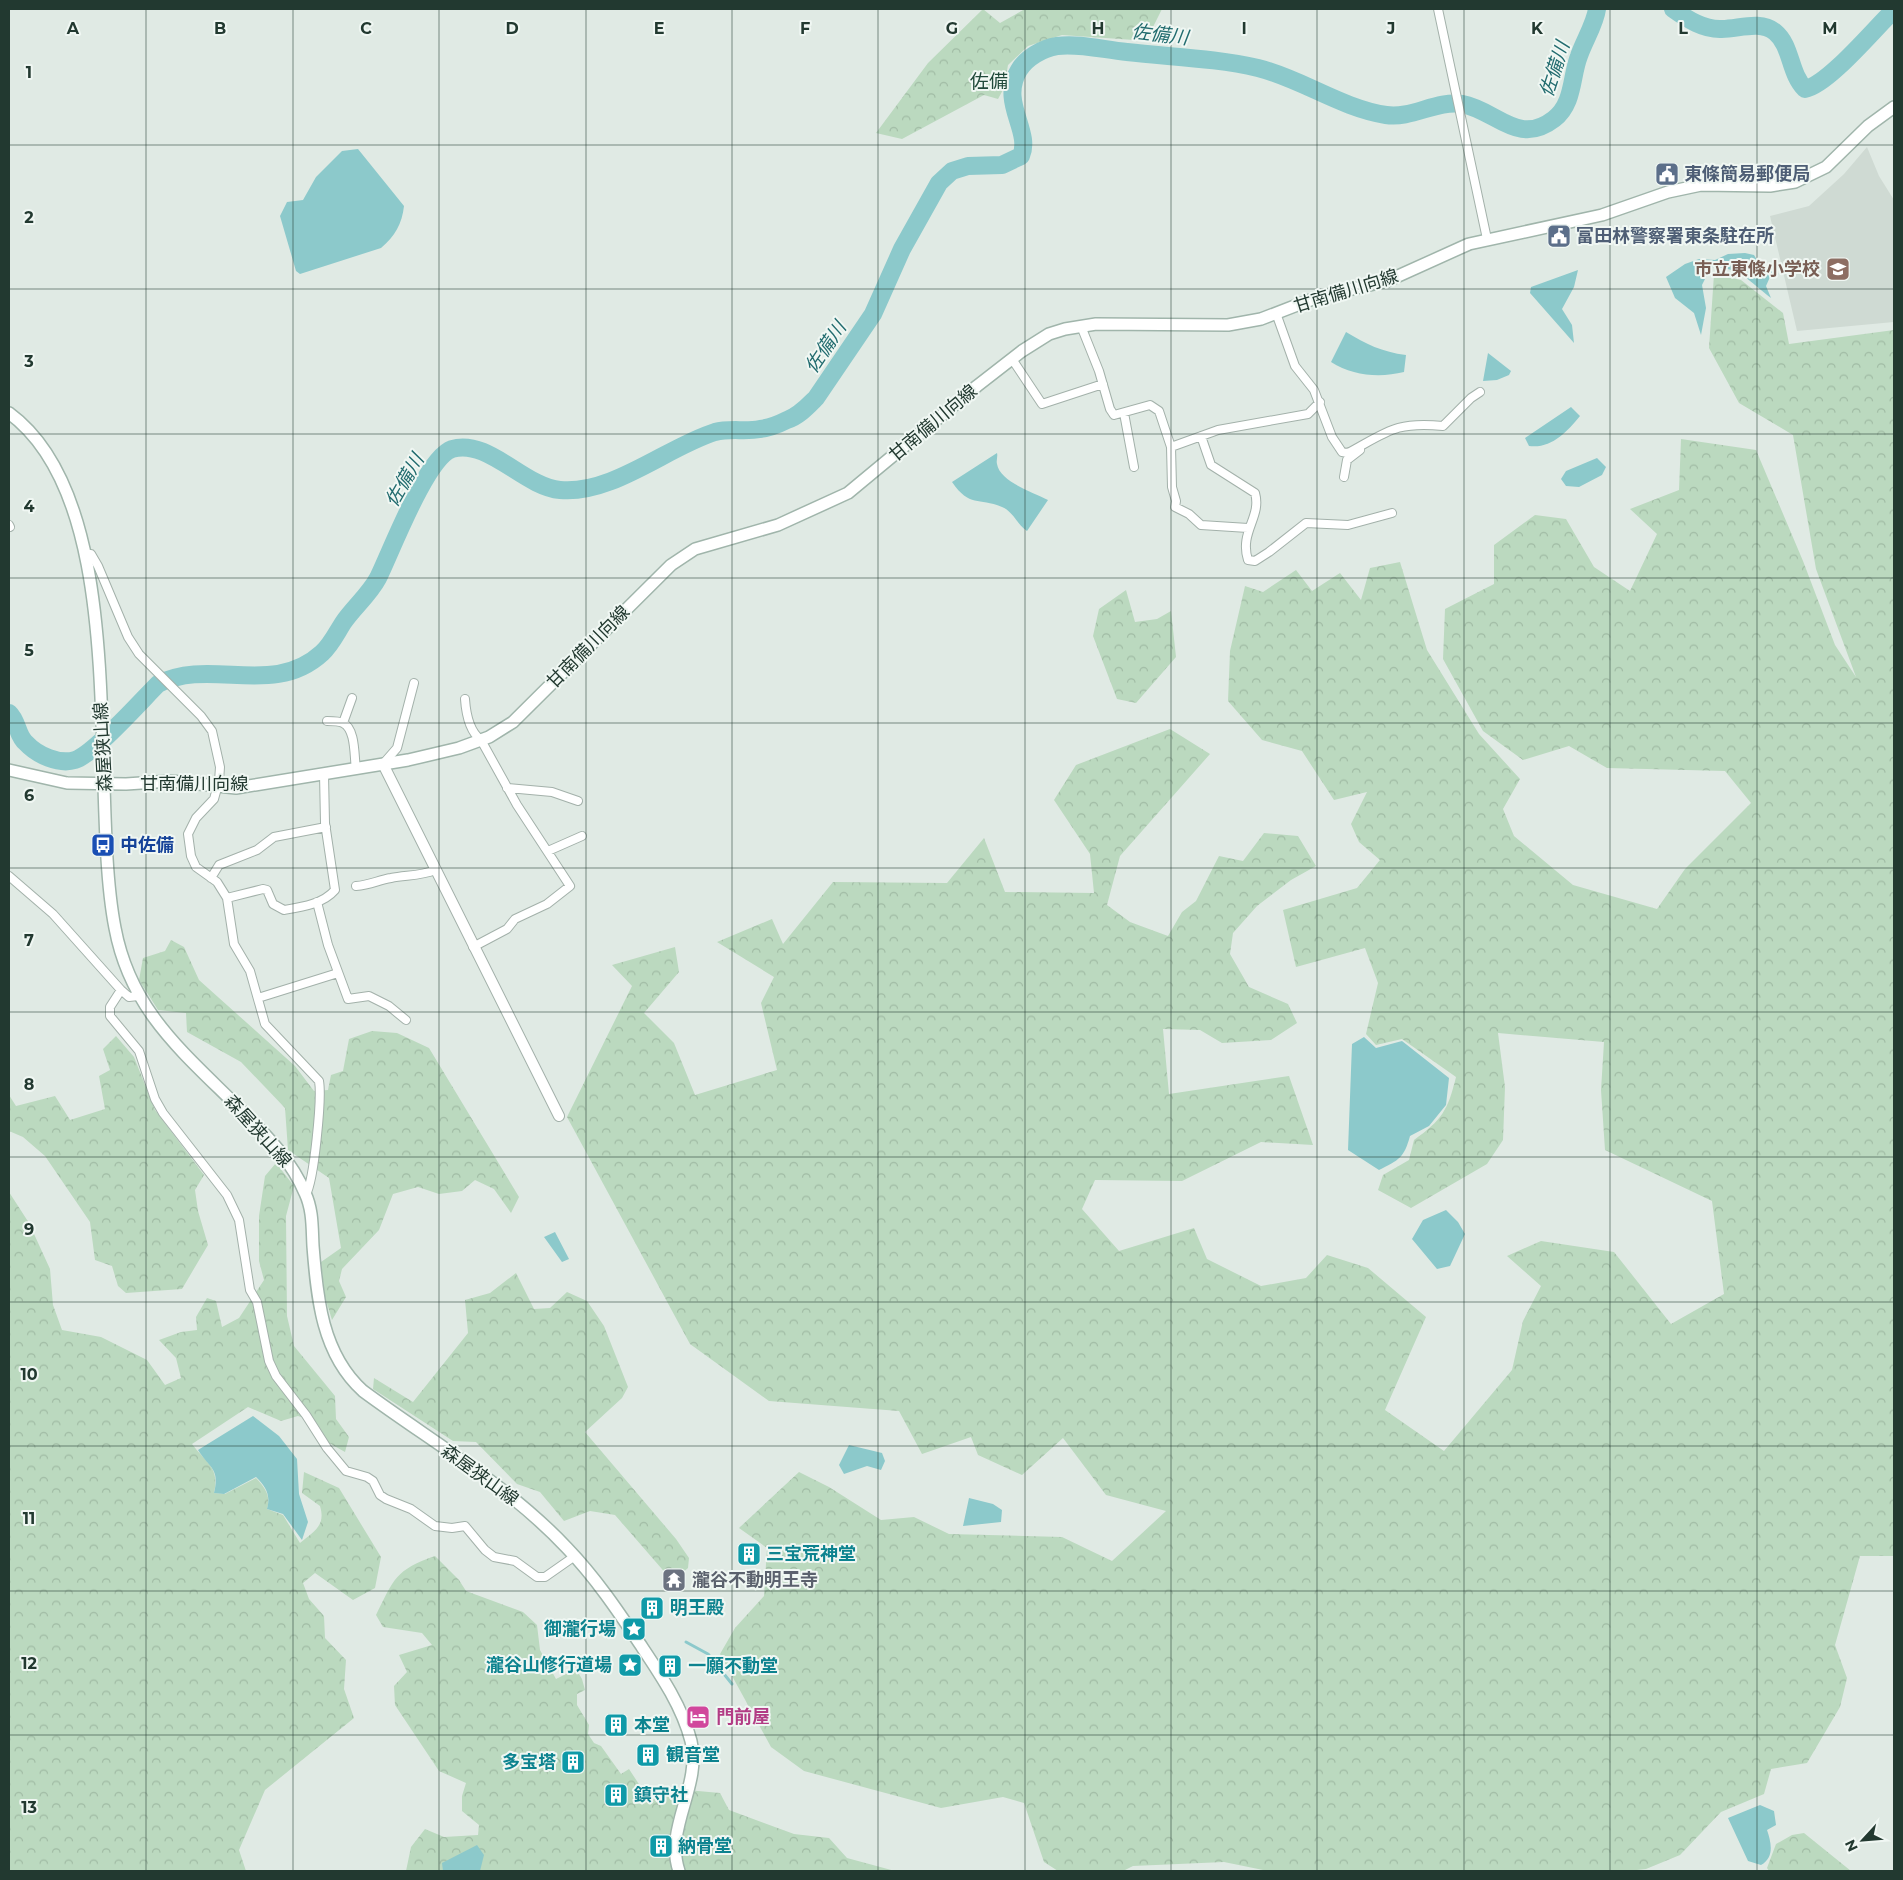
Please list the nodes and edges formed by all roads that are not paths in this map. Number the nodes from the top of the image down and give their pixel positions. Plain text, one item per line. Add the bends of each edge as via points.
1 (1438, 9) edge
2 (1894, 107) edge
3 (1487, 240) junction
4 (1276, 313) junction
5 (1082, 326) junction
6 (1012, 359) junction
7 (1103, 384) junction
8 (1480, 392) dead end
9 (1320, 402) junction
10 (1124, 413) junction
11 (9, 414) edge
12 (1201, 436) junction
13 (1360, 446) junction
14 (1171, 447) junction
15 (1134, 467) dead end
16 (1344, 477) dead end
17 (1392, 513) dead end
18 (1248, 528) junction
19 (85, 554) junction
20 (414, 682) dead end
21 (352, 698) dead end
22 (465, 699) dead end
23 (327, 721) dead end
24 (342, 723) junction
25 (482, 740) junction
26 (383, 764) junction
27 (356, 769) junction
28 (9, 770) edge
29 (324, 774) junction
30 (105, 784) junction
31 (217, 788) junction
32 (507, 788) junction
33 (578, 801) dead end
34 (326, 827) junction
35 (582, 836) dead end
36 (548, 852) junction
37 (435, 870) junction
38 (9, 876) edge
39 (211, 878) junction
40 (356, 886) dead end
41 (226, 898) junction
42 (317, 902) junction
43 (474, 947) junction
44 (338, 973) junction
45 (121, 990) junction
46 (138, 996) junction
47 (258, 998) junction
48 (406, 1020) dead end
49 (559, 1116) dead end
50 (306, 1194) junction
51 (575, 1556) junction
52 (679, 1871) edge

1 - 3 street
2 - 3 main road, 甘南備川向線 via 1868,126 1826,167 1795,182 1770,186 1719,184 1685,187 1602,215
3 - 4 main road, 甘南備川向線 via 1442,255 1387,281 1318,297
4 - 5 main road, 甘南備川向線 via 1228,325
4 - 9 street via 1295,366
5 - 6 main road, 甘南備川向線 via 1049,334
5 - 7 street
6 - 7 street via 1042,404
6 - 25 main road, 甘南備川向線 via 848,493 778,526 695,549 670,565 513,722
7 - 10 street via 1114,415
8 - 13 street via 1444,426 1402,426
9 - 12 street via 1308,414
9 - 13 street via 1338,448 1348,453
10 - 14 street via 1155,406
10 - 15 street
11 - 19 main road, 森屋狭山線 via 38,439 52,463
12 - 14 street
12 - 18 street via 1211,466 1255,493 1256,509
13 - 16 street via 1358,453 1347,460
14 - 18 street via 1175,507 1202,525
17 - 18 street via 1348,525 1306,523 1255,561 1248,560 1246,553
19 - 30 main road, 森屋狭山線 via 97,642
19 - 31 street via 91,554 98,566 128,637 139,654 208,723 220,767
20 - 26 street via 397,748
21 - 24 street
22 - 25 street via 467,718 476,736
23 - 24 street
24 - 27 street via 352,735
25 - 26 main road, 甘南備川向線 via 440,754
25 - 32 street
26 - 27 main road, 甘南備川向線
26 - 37 street
27 - 29 main road, 甘南備川向線
28 - 30 main road, 甘南備川向線 via 67,783
29 - 31 main road, 甘南備川向線
29 - 34 street
30 - 31 main road, 甘南備川向線 via 171,781
30 - 46 main road, 森屋狭山線 via 111,906 120,953
31 - 39 street via 214,799 196,818 188,834 189,849 196,867
32 - 33 street via 552,792
32 - 36 street
34 - 39 street via 274,837 257,850 220,865
34 - 42 street via 335,890
35 - 36 street
36 - 43 street via 570,886 538,909 515,919 507,929
37 - 40 street
37 - 43 street
38 - 45 street via 53,914
39 - 41 street
41 - 42 street via 263,889 267,890 273,904 284,910
41 - 47 street via 234,944 250,971
42 - 44 street
43 - 49 street
44 - 47 street
44 - 48 street via 348,999 369,996
45 - 46 street via 129,997
45 - 51 street via 110,1007 110,1016 139,1051 155,1100 163,1113 234,1206 243,1237 250,1290 257,1302 269,1361 327,1448 346,1471 373,1481 386,1499 411,1509 435,1526 464,1526 489,1554 515,1561 537,1577 545,1577
46 - 50 main road, 森屋狭山線 via 165,1033 270,1139
47 - 50 street via 262,1017 270,1031 319,1081 321,1094 313,1170
50 - 51 main road, 森屋狭山線 via 312,1218 322,1319 330,1343 350,1378 363,1391 522,1505
51 - 52 main road, 森屋狭山線 via 598,1583 649,1659 674,1700 688,1733 693,1766 676,1838

